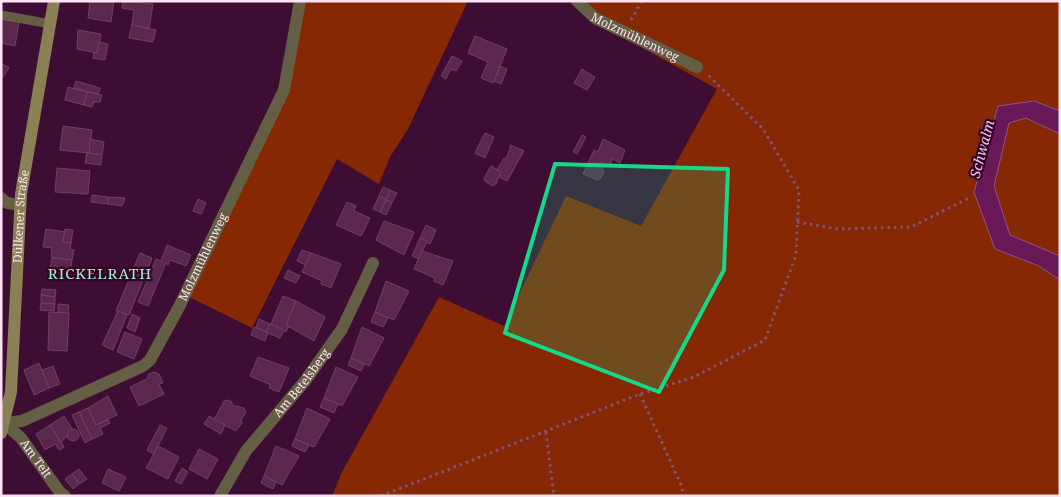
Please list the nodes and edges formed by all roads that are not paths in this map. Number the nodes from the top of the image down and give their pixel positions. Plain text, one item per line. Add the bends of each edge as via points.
1 (54, 1) edge
2 (301, 1) edge
3 (577, 1) edge
4 (1, 15) edge
5 (51, 24) junction
6 (697, 67) road end
7 (1, 198) edge
8 (20, 205) junction
9 (373, 263) dead end
10 (3, 428) edge
11 (65, 496) edge
12 (220, 496) edge

1 - 5 main road, Dülkener Straße
2 - 10 street, Molzmühlenweg via 284,90 150,360 143,366
3 - 6 street, Molzmühlenweg via 595,18
4 - 5 lane
5 - 8 main road, Dülkener Straße
7 - 8 street
8 - 10 main road, Dülkener Straße via 10,392
9 - 12 street, Am Betelsberg via 342,329 246,452
10 - 11 street, Am Telt via 21,438

